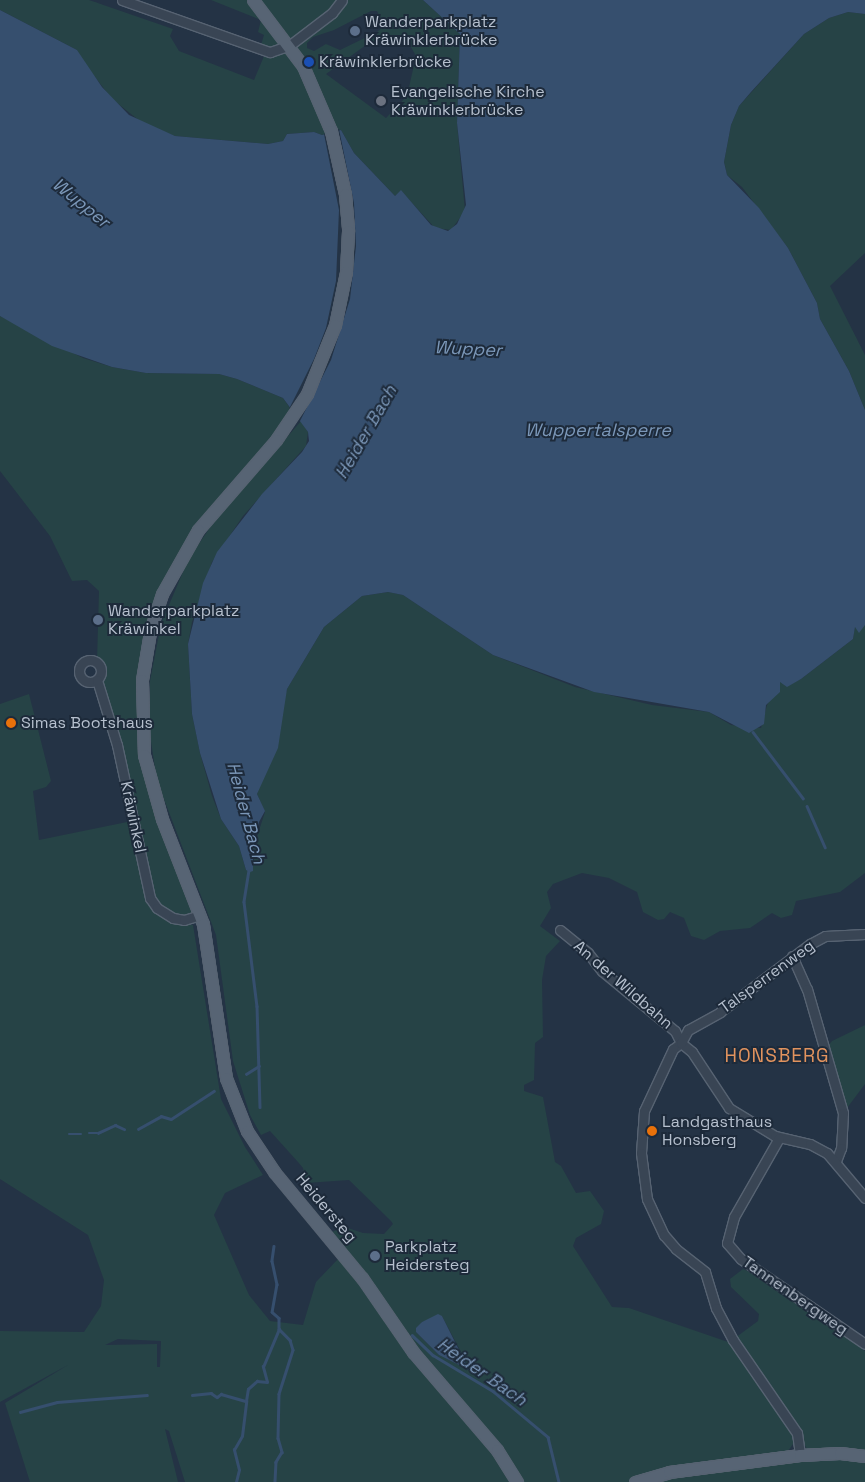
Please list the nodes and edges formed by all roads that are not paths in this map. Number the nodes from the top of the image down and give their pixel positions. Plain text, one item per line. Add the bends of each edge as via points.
1 (122, 0) edge
2 (253, 0) edge
3 (342, 0) edge
4 (290, 45) junction
5 (97, 680) dead end
6 (200, 915) junction
7 (560, 930) dead end
8 (865, 934) edge
9 (792, 956) junction
10 (681, 1044) junction
11 (779, 1138) junction
12 (836, 1161) junction
13 (865, 1198) edge
14 (865, 1344) edge
15 (800, 1455) junction
16 (865, 1456) edge
17 (517, 1482) edge
18 (635, 1482) edge

1 - 4 street via 266,52 276,52
2 - 4 main road, Heidersteg
3 - 4 street via 332,13
4 - 6 main road, Heidersteg via 311,81 331,131 347,212 344,287 335,325 317,374 276,440 186,547 159,604 144,662 141,724 148,775
5 - 6 street, Kräwinkel via 121,764 150,898 157,908 173,918 184,920
6 - 17 main road, Heidersteg via 210,954 226,1078 247,1131 275,1173 356,1271 413,1352 497,1450
7 - 10 street, An der Wildbahn via 588,953 602,971 675,1030
8 - 9 street, Talsperrenweg via 825,936
9 - 10 street, Talsperrenweg via 720,1012 688,1030
9 - 12 street via 807,989 843,1113 841,1148
10 - 11 street, An der Wildbahn via 692,1052 729,1108
10 - 15 street, Talsperrenweg via 673,1049 644,1111 642,1153 648,1199 664,1235 676,1250 705,1272 716,1308 733,1340 797,1433
11 - 12 street via 810,1144
11 - 14 street, Tannenbergweg via 734,1217 727,1243 741,1259
12 - 13 street
15 - 16 main road via 840,1453
15 - 18 main road via 669,1472

